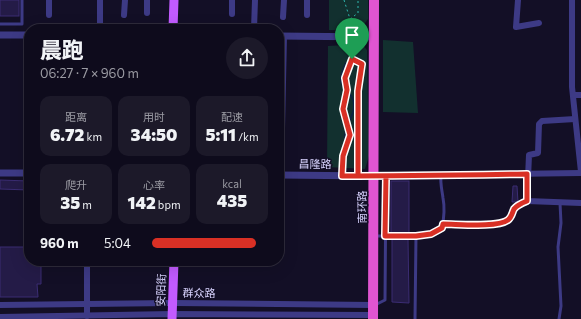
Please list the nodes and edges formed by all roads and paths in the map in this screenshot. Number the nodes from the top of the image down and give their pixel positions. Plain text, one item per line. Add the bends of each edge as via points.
1 (22, 0) edge
2 (49, 0) edge
3 (100, 0) edge
4 (125, 0) edge
5 (147, 0) edge
6 (174, 0) edge
7 (232, 0) edge
8 (255, 0) edge
9 (284, 0) edge
10 (307, 0) edge
11 (344, 0) edge
12 (358, 0) edge
13 (374, 0) edge
14 (518, 0) edge
15 (572, 0) edge
16 (147, 13) dead end
17 (232, 14) dead end
18 (49, 15) dead end
19 (124, 15) dead end
20 (307, 15) dead end
21 (283, 17) dead end
22 (350, 19) junction
23 (539, 23) dead end
24 (0, 24) edge
25 (100, 24) edge
26 (173, 24) edge
27 (254, 24) edge
28 (0, 35) edge
29 (24, 35) edge
30 (284, 36) edge
31 (347, 37) junction
32 (374, 37) junction
33 (352, 59) junction
34 (573, 95) junction
35 (581, 95) edge
36 (575, 119) junction
37 (350, 133) junction
38 (358, 133) junction
39 (581, 172) edge
40 (0, 173) edge
41 (24, 173) edge
42 (527, 174) junction
43 (284, 175) edge
44 (441, 175) junction
45 (342, 176) junction
46 (358, 176) junction
47 (374, 176) junction
48 (386, 176) junction
49 (527, 201) junction
50 (560, 203) junction
51 (581, 203) edge
52 (510, 219) joint
53 (443, 224) junction
54 (374, 236) junction
55 (385, 236) junction
56 (416, 236) junction
57 (88, 266) edge
58 (174, 266) edge
59 (172, 303) junction
60 (87, 304) junction
61 (0, 305) edge
62 (373, 311) edge
63 (358, 315) junction
64 (87, 316) junction
65 (172, 316) edge
66 (0, 317) edge
67 (138, 317) edge
68 (207, 317) edge
69 (340, 319) edge
70 (414, 319) edge
71 (559, 319) edge

1 - 24 lane via 22,24
2 - 18 street
3 - 25 street
4 - 19 street
5 - 16 street
6 - 26 main road
7 - 17 street
8 - 27 street
9 - 21 street
10 - 20 street
11 - 22 path
12 - 22 path via 358,13
13 - 32 highway, 南环路
14 - 23 street via 516,27
15 - 34 street
22 - 31 path
28 - 29 street
30 - 31 street
31 - 32 street
31 - 33 path
32 - 47 highway, 南环路
33 - 37 path via 345,78 347,90 343,109
33 - 38 path via 362,64 358,91
34 - 35 street
34 - 36 street
36 - 39 street
36 - 42 street via 542,121 539,124 538,153 529,155
37 - 38 path
37 - 45 path via 343,156
38 - 46 path
39 - 42 street
40 - 41 street
42 - 44 street
42 - 49 street
43 - 45 street, 昌隆路
44 - 48 street
44 - 53 lane via 445,214
45 - 46 street, 昌隆路
46 - 47 street, 昌隆路
47 - 48 street
47 - 54 highway, 南环路
48 - 55 lane
49 - 50 street
49 - 52 lane via 514,209
50 - 51 street
50 - 71 lane
52 - 53 path via 492,224
53 - 56 lane via 442,228 431,234
54 - 55 lane
54 - 62 highway, 南环路
55 - 56 lane
55 - 62 lane via 385,300
56 - 70 lane
57 - 60 street
58 - 59 main road, 安阳街
59 - 60 street, 群众路
59 - 62 street, 群众路
59 - 65 main road, 安阳街
60 - 61 street, 群众路
60 - 64 street
62 - 63 street, 群众路
63 - 68 street, 群众路
63 - 69 street
64 - 66 street, 群众路
64 - 67 street, 群众路
65 - 67 street, 群众路
65 - 68 street, 群众路

